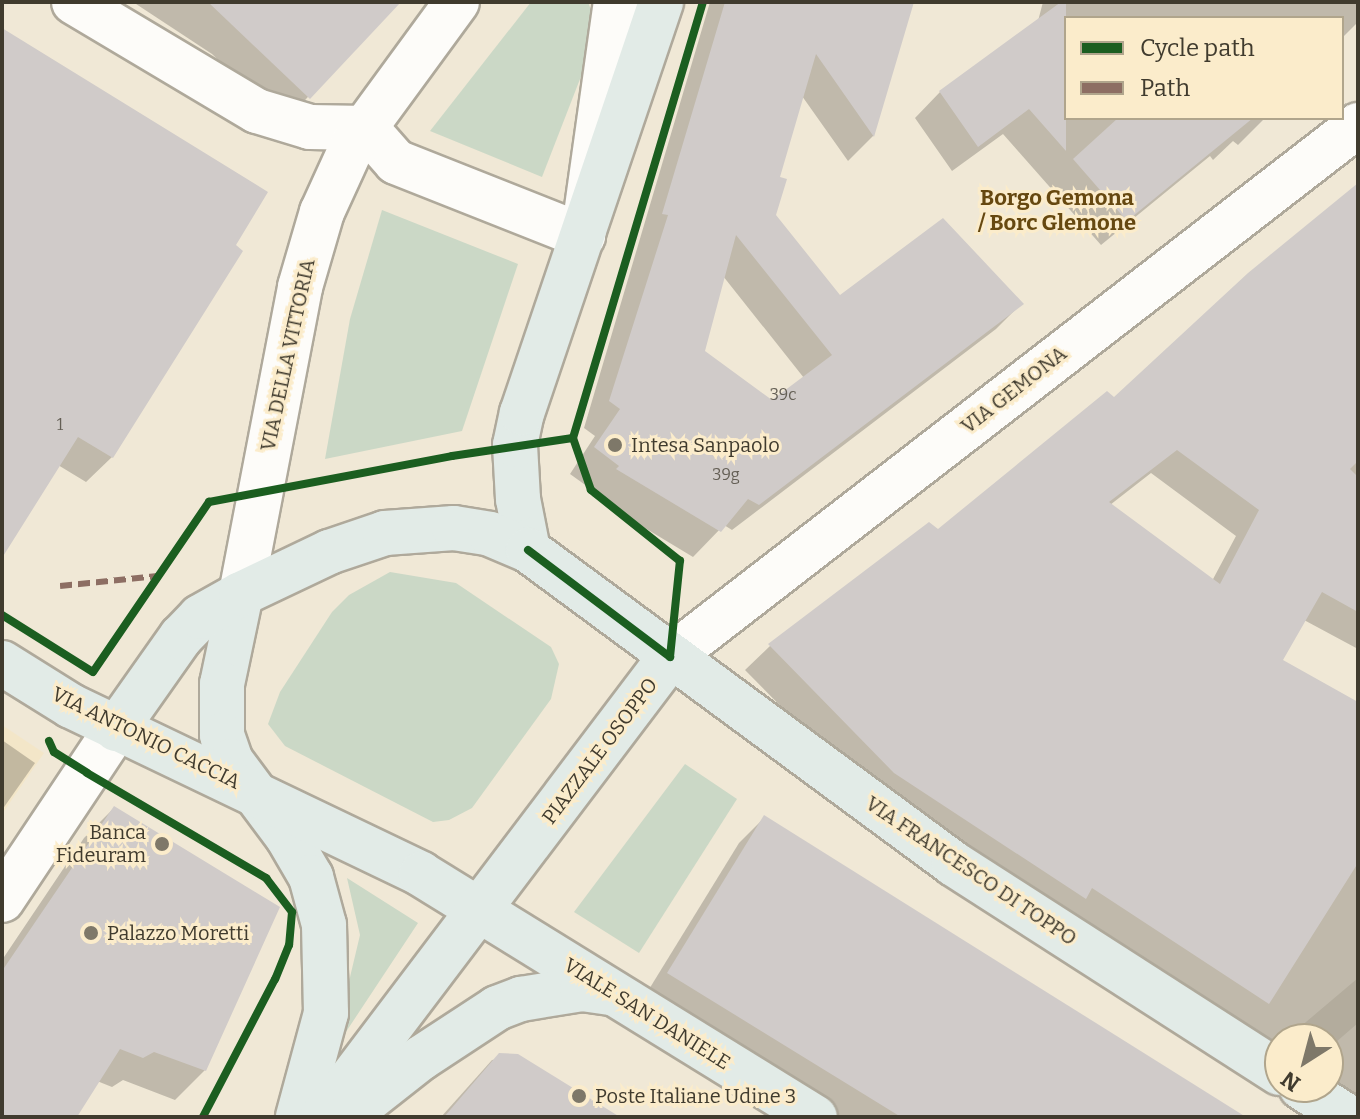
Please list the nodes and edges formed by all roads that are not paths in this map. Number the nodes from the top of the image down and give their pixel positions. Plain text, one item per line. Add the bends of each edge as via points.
1 (74, 2) edge
2 (457, 2) edge
3 (616, 2) edge
4 (661, 2) edge
5 (1358, 125) edge
6 (366, 128) junction
7 (583, 236) junction
8 (528, 550) junction
9 (241, 594) junction
10 (670, 657) junction
11 (2, 663) edge
12 (116, 729) junction
13 (249, 789) junction
14 (2, 900) edge
15 (480, 912) junction
16 (612, 993) junction
17 (1264, 1063) edge
18 (1326, 1103) edge
19 (298, 1117) edge
20 (322, 1117) edge
21 (346, 1117) edge
22 (815, 1117) edge
23 (1348, 1117) edge

1 - 6 street via 257,111 310,127
2 - 6 street, VIA DELLA VITTORIA
3 - 7 street
4 - 7 main road
5 - 10 street, VIA GEMONA
6 - 7 street via 396,162
6 - 9 street, VIA DELLA VITTORIA via 346,155 322,212 300,287
7 - 8 main road via 515,445
8 - 9 main road, PIAZZALE OSOPPO via 490,534 419,527 352,543
8 - 10 main road, PIAZZALE OSOPPO
9 - 12 main road, PIAZZALE OSOPPO via 200,617 181,637
9 - 13 main road via 220,711 231,761
10 - 15 main road, PIAZZALE OSOPPO
10 - 17 main road, VIA FRANCESCO DI TOPPO via 954,864
11 - 12 main road, VIA ANTONIO CACCIA
12 - 13 main road, VIA ANTONIO CACCIA
12 - 14 street
13 - 15 main road via 421,874
13 - 19 main road via 311,877 324,925 326,1013
15 - 16 main road, VIALE SAN DANIELE
15 - 20 main road, PIAZZALE OSOPPO
16 - 21 main road via 582,989 497,1008
16 - 22 main road, VIALE SAN DANIELE
18 - 23 main road

